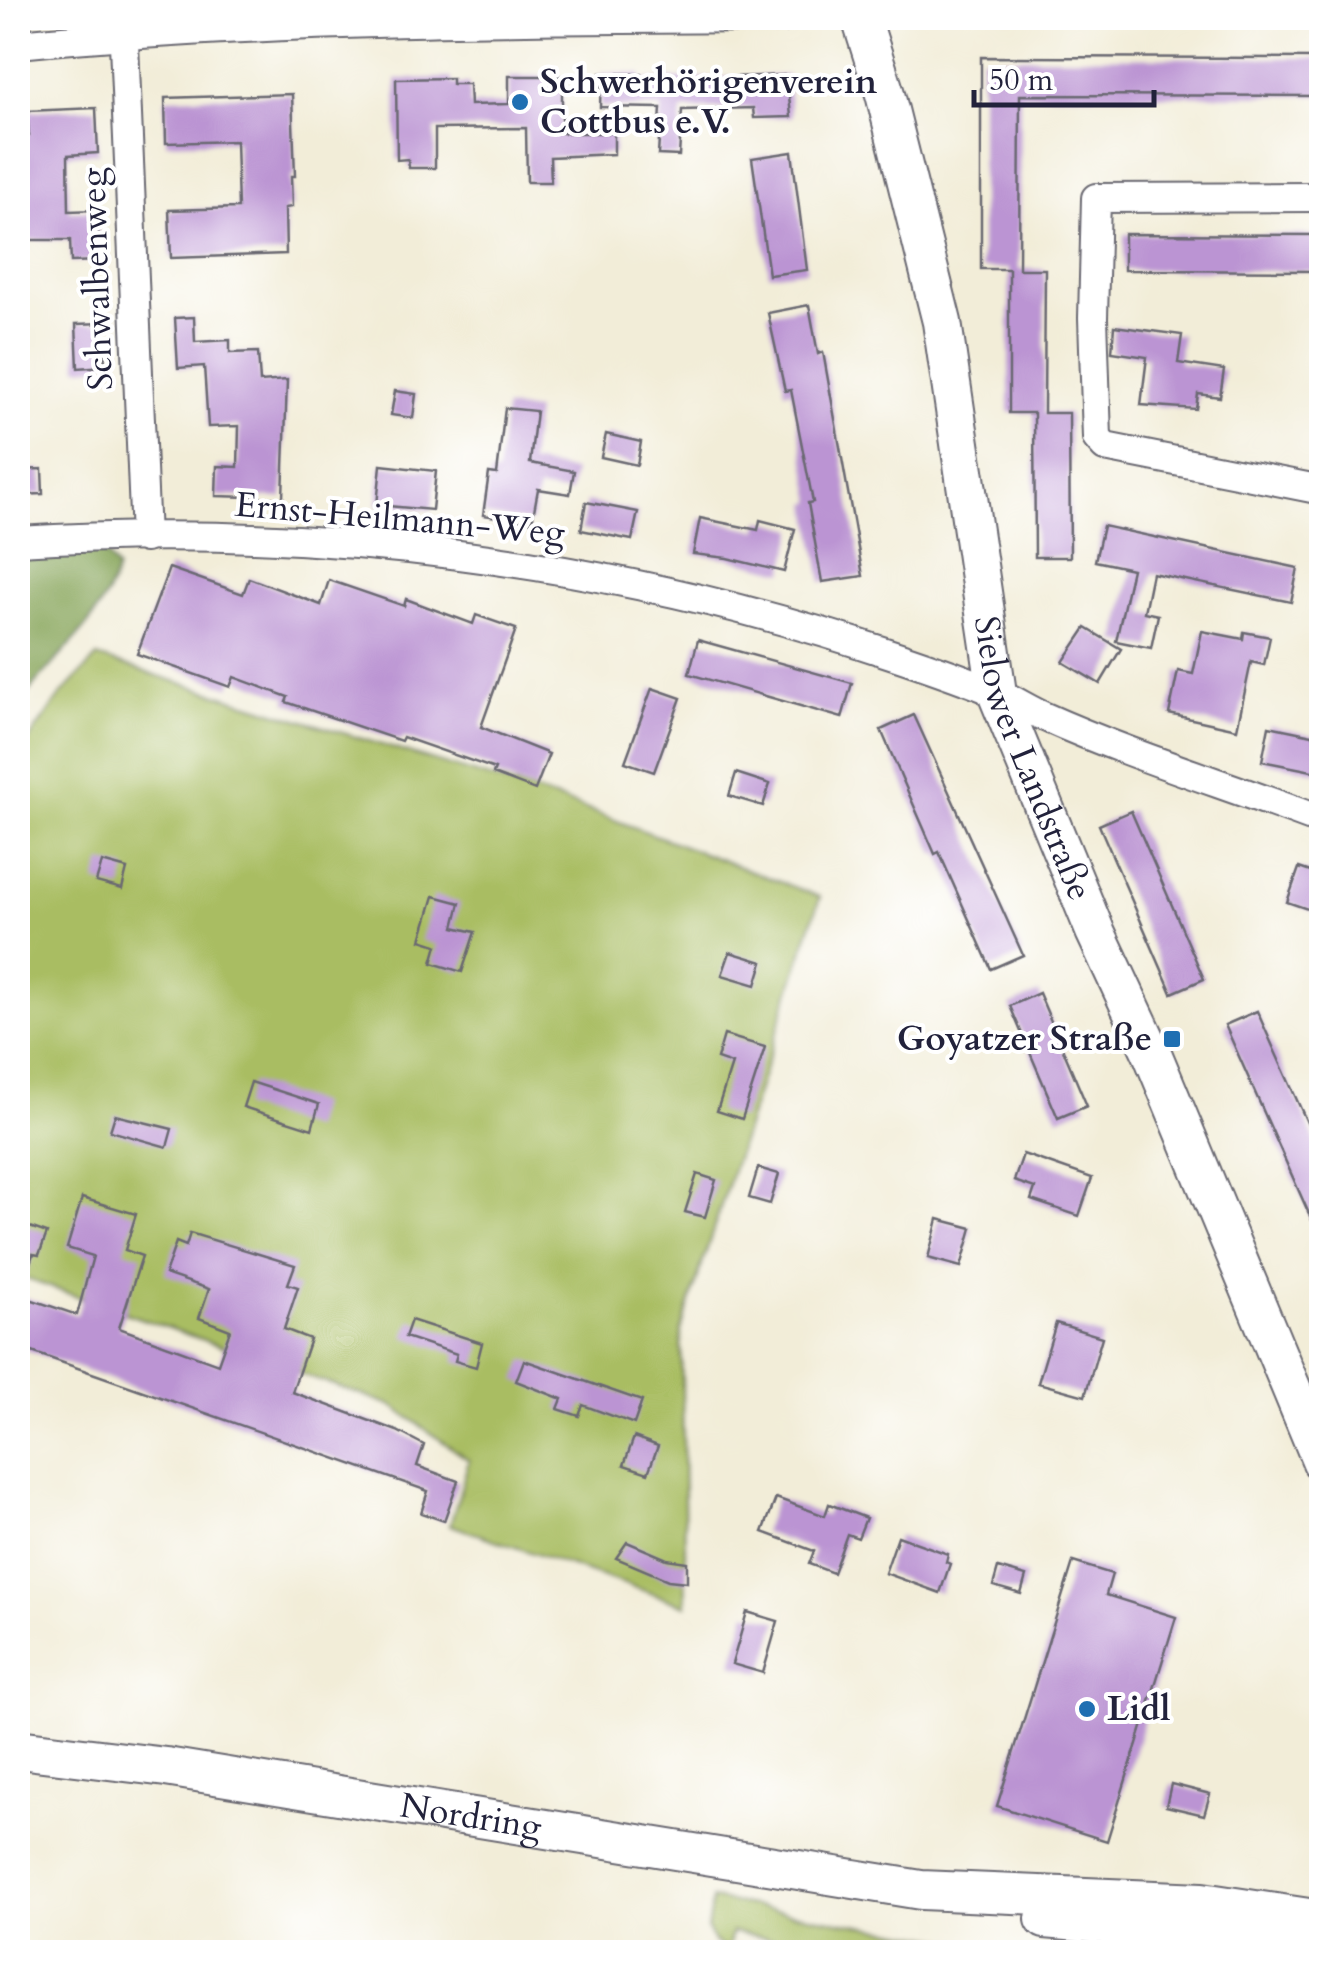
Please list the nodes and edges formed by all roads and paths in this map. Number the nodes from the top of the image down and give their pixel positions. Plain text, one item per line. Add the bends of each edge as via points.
1 (781, 18) edge
2 (861, 18) edge
3 (123, 26) edge
4 (18, 44) edge
5 (1322, 197) edge
6 (1322, 490) edge
7 (145, 538) junction
8 (18, 541) edge
9 (998, 693) junction
10 (1322, 821) edge
11 (1322, 1462) edge
12 (18, 1749) edge
13 (922, 1890) junction
14 (1322, 1920) edge
15 (1308, 1952) edge

1 - 3 street
2 - 9 main road, Sielower Landstraße via 942,322
3 - 4 street
3 - 7 street, Schwalbenweg
5 - 6 street via 1096,198 1094,318 1098,438 1105,447
7 - 8 street, Ernst-Heilmann-Weg
7 - 9 street, Ernst-Heilmann-Weg via 315,541 517,561 712,601 887,652
9 - 10 street via 1046,718
9 - 11 main road, Sielower Landstraße
12 - 13 main road, Nordring via 166,1767
13 - 14 main road, Nordring via 1202,1902
13 - 15 main road, Nordring via 984,1911 1197,1932

